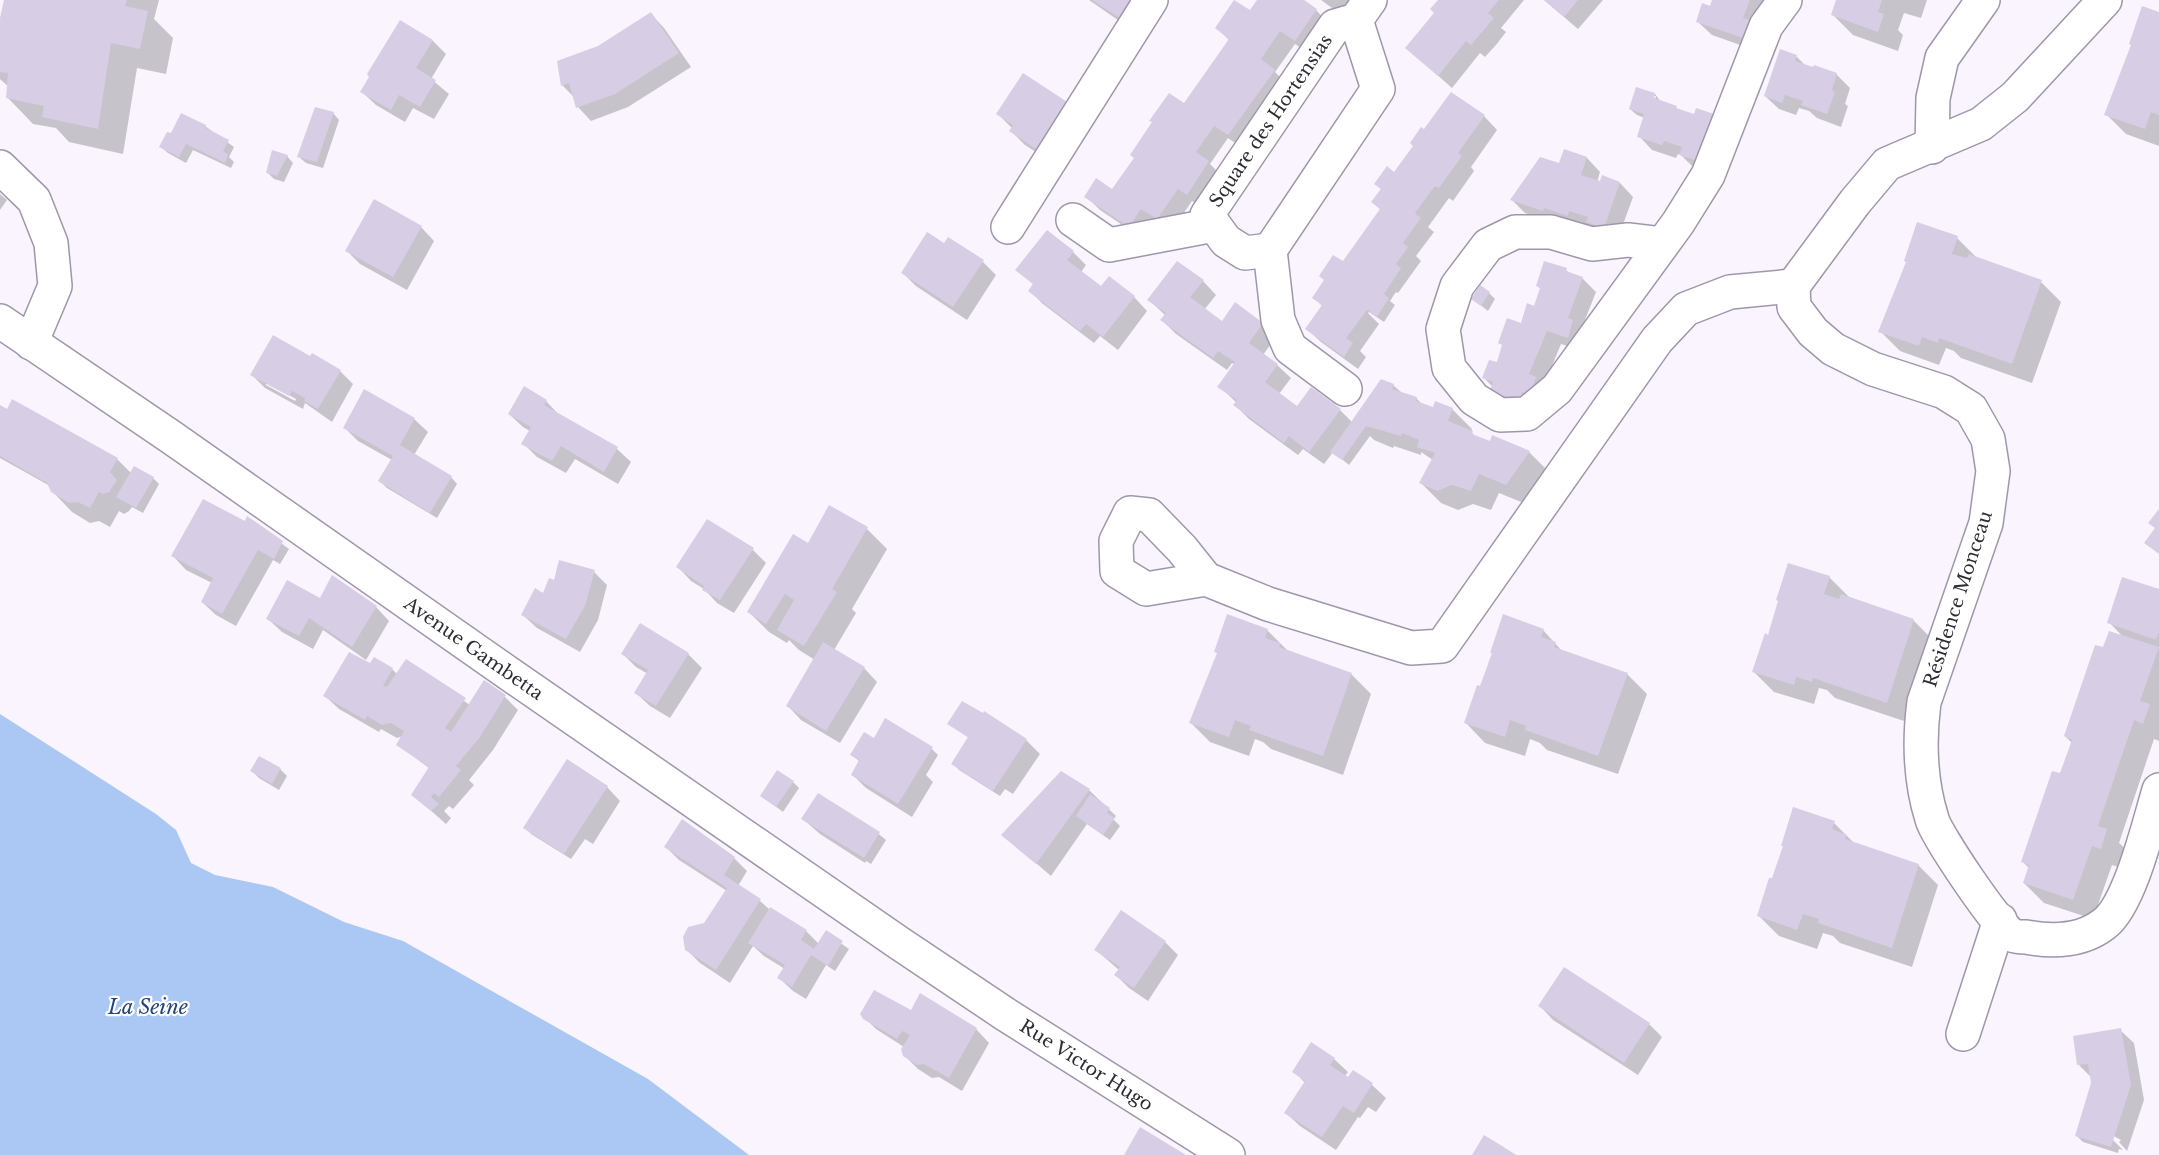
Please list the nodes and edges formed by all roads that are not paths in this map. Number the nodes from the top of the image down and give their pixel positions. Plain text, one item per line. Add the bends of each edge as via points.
1 (1151, 0) edge
2 (1785, 0) edge
3 (1983, 0) edge
4 (2105, 0) edge
5 (1363, 10) edge
6 (1932, 147) junction
7 (0, 166) edge
8 (1073, 220) dead end
9 (1214, 225) junction
10 (1008, 227) dead end
11 (1662, 244) junction
12 (1270, 250) junction
13 (1793, 286) junction
14 (0, 321) edge
15 (31, 343) junction
16 (1345, 389) dead end
17 (1206, 579) dead end
18 (2159, 790) edge
19 (2000, 920) junction
20 (946, 975) joint
21 (1963, 1034) dead end
22 (1228, 1155) edge

1 - 10 street
2 - 11 street via 1766,26 1708,175
3 - 6 street via 1942,58 1933,98
4 - 6 street via 2015,97 1981,124
5 - 9 street, Square des Hortensias via 1335,26 1207,215
5 - 12 street, Square des Hortensias via 1378,89
6 - 13 street via 1887,164
7 - 15 street via 34,200 51,243 55,286
8 - 9 street via 1109,245
9 - 12 street, Square des Hortensias via 1226,241 1245,254
11 - 11 street via 1628,240 1592,244 1551,232 1515,232 1488,245 1457,285 1443,329 1449,368 1483,405 1500,415 1527,414 1557,389
12 - 16 street via 1278,320 1290,348
13 - 17 street via 1730,292 1686,309 1657,340 1442,646 1411,648 1268,604
13 - 19 street, Résidence Monceau via 1794,307 1813,332 1833,349 1873,369 1944,392 1971,409 1988,439 1993,471 1986,523 1924,702 1921,732 1923,773 1932,821 1983,902
14 - 15 street, Avenue Gambetta
15 - 20 street, Avenue Gambetta
18 - 19 street, Résidence Monceau via 2126,894 2105,923 2079,937 2050,942 2012,935
19 - 21 street
20 - 22 street, Rue Victor Hugo

